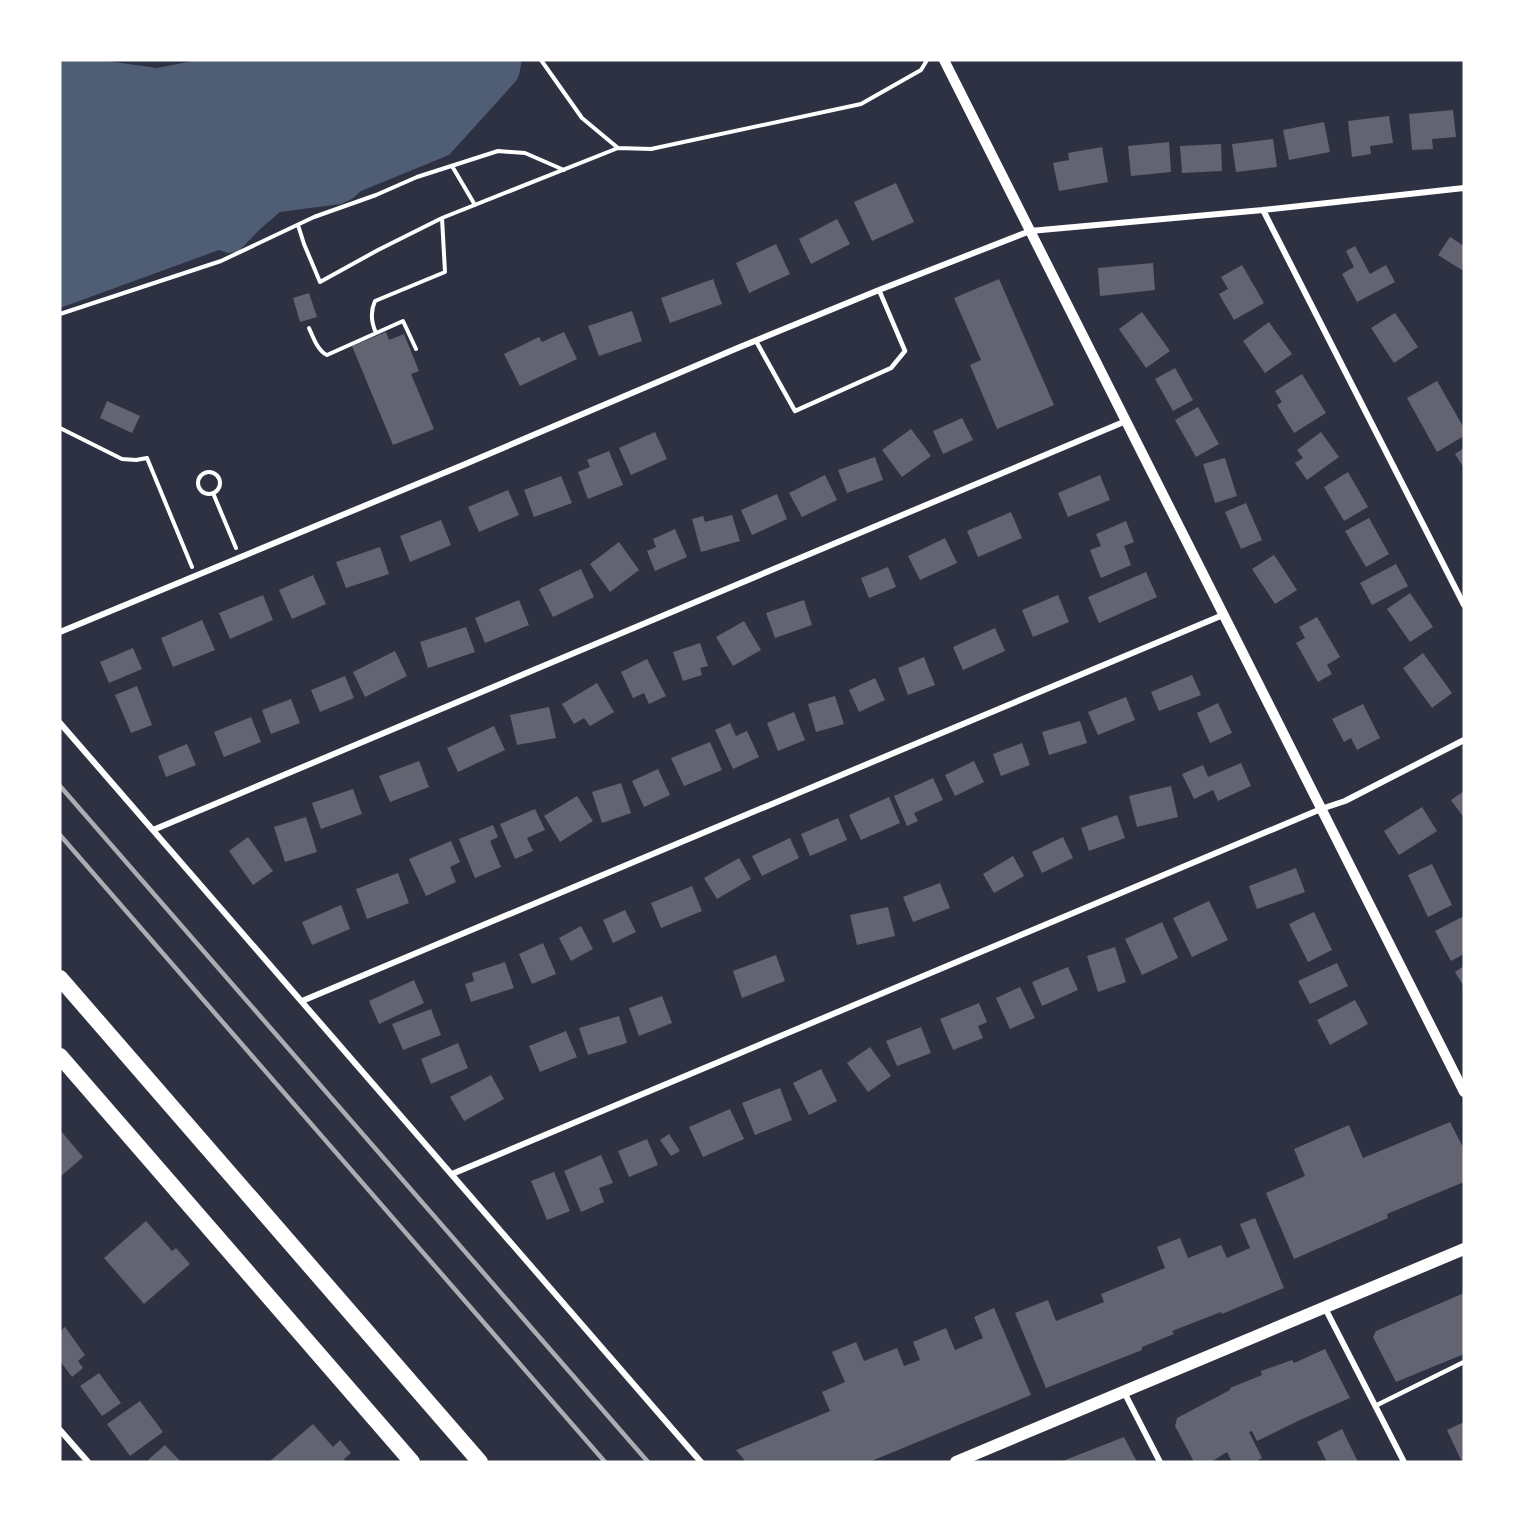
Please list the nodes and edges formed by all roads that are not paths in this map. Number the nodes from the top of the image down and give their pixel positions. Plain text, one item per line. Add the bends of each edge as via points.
1 (944, 60) edge
2 (1464, 188) edge
3 (1263, 210) junction
4 (1030, 231) junction
5 (879, 290) junction
6 (756, 341) junction
7 (1126, 421) junction
8 (1464, 605) edge
9 (1223, 615) junction
10 (60, 632) edge
11 (60, 723) edge
12 (1464, 740) edge
13 (1321, 809) junction
14 (153, 830) junction
15 (60, 978) edge
16 (302, 1001) junction
17 (60, 1056) edge
18 (1464, 1092) edge
19 (452, 1174) junction
20 (1464, 1249) edge
21 (1325, 1308) junction
22 (1464, 1362) edge
23 (1124, 1392) junction
24 (1375, 1406) junction
25 (60, 1430) edge
26 (88, 1462) edge
27 (412, 1462) edge
28 (480, 1462) edge
29 (701, 1462) edge
30 (956, 1462) edge
31 (1160, 1462) edge
32 (1404, 1462) edge

1 - 4 street
2 - 3 street
3 - 4 street
3 - 8 street
4 - 5 street
4 - 7 street
5 - 6 street
5 - 6 lane via 905,351 891,368 795,411
6 - 10 street
7 - 9 street
7 - 14 street
9 - 13 street
9 - 16 street
11 - 14 street
12 - 13 street via 1345,801
13 - 18 street
13 - 19 street
14 - 16 street
15 - 28 highway
16 - 19 street
17 - 27 highway
19 - 29 street
20 - 21 main road
21 - 23 main road
21 - 24 street
22 - 24 lane
23 - 30 main road
23 - 31 street
24 - 32 street
25 - 26 street

